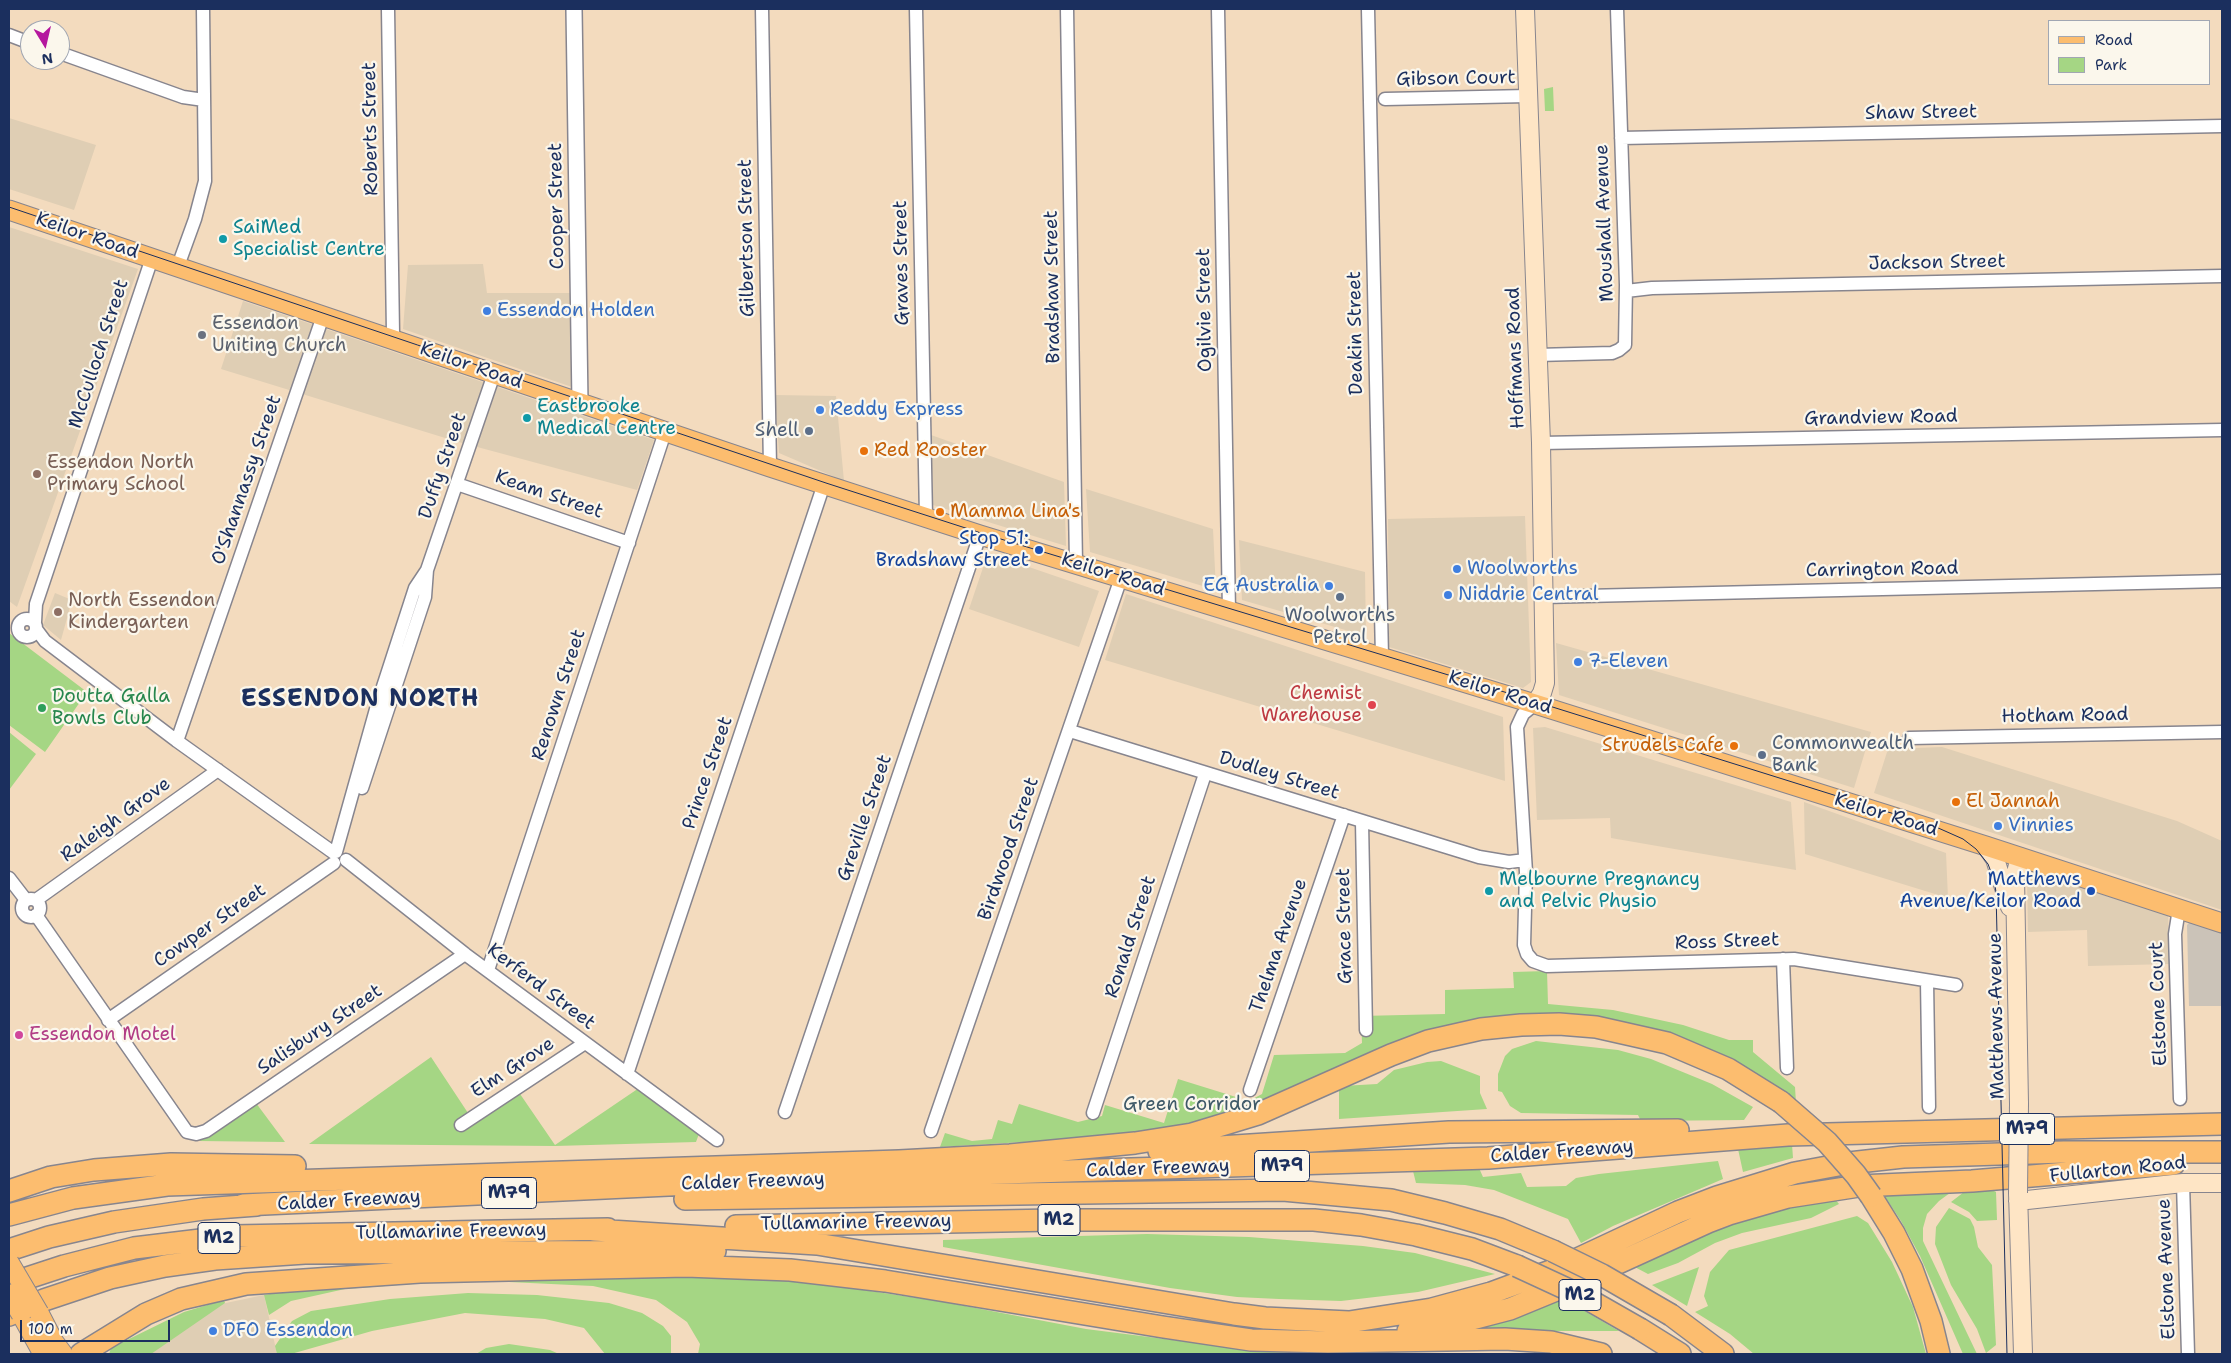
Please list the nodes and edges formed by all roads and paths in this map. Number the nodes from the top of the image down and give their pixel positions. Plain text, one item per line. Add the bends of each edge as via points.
1 (203, 9) edge
2 (388, 9) edge
3 (574, 9) edge
4 (762, 9) edge
5 (916, 9) edge
6 (1067, 9) edge
7 (1218, 9) edge
8 (1368, 9) edge
9 (1525, 9) edge
10 (1617, 9) edge
11 (70, 57) edge
12 (1528, 96) junction
13 (1385, 99) dead end
14 (204, 100) junction
15 (2222, 126) edge
16 (1621, 138) junction
17 (9, 210) edge
18 (152, 258) junction
19 (178, 266) junction
20 (2222, 276) edge
21 (1626, 288) junction
22 (323, 316) junction
23 (391, 339) junction
24 (1537, 355) junction
25 (494, 374) junction
26 (580, 403) junction
27 (2222, 430) edge
28 (665, 432) junction
29 (1541, 444) junction
30 (770, 467) junction
31 (457, 484) junction
32 (824, 484) junction
33 (926, 517) junction
34 (980, 535) junction
35 (629, 542) junction
36 (1076, 564) junction
37 (1122, 578) junction
38 (2222, 581) edge
39 (1543, 597) junction
40 (1229, 611) junction
41 (23, 624) edge
42 (1382, 657) junction
43 (1535, 704) junction
44 (1070, 731) junction
45 (2222, 732) edge
46 (1909, 738) dead end
47 (177, 741) junction
48 (218, 770) junction
49 (1205, 774) junction
50 (1344, 815) junction
51 (1362, 822) junction
52 (1986, 846) junction
53 (339, 857) junction
54 (2020, 857) junction
55 (1525, 866) junction
56 (9, 878) edge
57 (31, 900) junction
58 (2179, 909) junction
59 (2222, 923) edge
60 (2017, 931) junction
61 (465, 954) junction
62 (1783, 959) junction
63 (488, 970) junction
64 (1926, 981) junction
65 (1956, 985) dead end
66 (108, 1020) junction
67 (1366, 1030) dead end
68 (585, 1043) junction
69 (1787, 1068) dead end
70 (627, 1074) junction
71 (1250, 1090) dead end
72 (2180, 1099) dead end
73 (1929, 1107) dead end
74 (785, 1112) dead end
75 (1093, 1112) dead end
76 (2222, 1124) edge
77 (461, 1125) dead end
78 (932, 1131) dead end
79 (1788, 1135) junction
80 (717, 1140) dead end
81 (2222, 1152) edge
82 (1010, 1154) junction
83 (2222, 1157) edge
84 (616, 1170) junction
85 (2183, 1183) junction
86 (2222, 1183) edge
87 (9, 1191) edge
88 (2027, 1196) junction
89 (243, 1206) junction
90 (15, 1211) edge
91 (594, 1230) junction
92 (9, 1250) edge
93 (258, 1256) junction
94 (9, 1262) edge
95 (607, 1267) junction
96 (9, 1284) edge
97 (9, 1294) edge
98 (1922, 1295) junction
99 (24, 1315) edge
100 (1349, 1322) junction
101 (1299, 1341) junction
102 (104, 1346) edge
103 (43, 1354) edge
104 (63, 1354) edge
105 (82, 1354) edge
106 (1601, 1354) edge
107 (1680, 1354) edge
108 (1723, 1354) edge
109 (1939, 1354) edge
110 (1952, 1354) edge
111 (2024, 1354) edge
112 (2188, 1354) edge

1 - 14 street
2 - 23 street, Roberts Street
3 - 26 street, Cooper Street
4 - 30 street, Gilbertson Street
5 - 33 street, Graves Street
6 - 36 street, Bradshaw Street
7 - 40 street, Ogilvie Street
8 - 42 street, Deakin Street
9 - 12 main road, Hoffmans Road
10 - 16 street, Moushall Avenue
11 - 14 street via 183,97
12 - 13 street, Gibson Court
12 - 24 main road, Hoffmans Road
14 - 19 street via 204,190
15 - 16 street, Shaw Street
16 - 21 street, Moushall Avenue
17 - 18 main road, Keilor Road
18 - 19 main road, Keilor Road
18 - 41 street, McCulloch Street via 36,604
19 - 22 main road, Keilor Road
20 - 21 street, Jackson Street
21 - 24 street, Moushall Avenue via 1625,345 1619,350 1612,353
22 - 23 main road, Keilor Road
22 - 47 street, O'Shannassy Street
23 - 25 main road, Keilor Road
24 - 29 main road, Hoffmans Road
25 - 26 main road, Keilor Road
25 - 31 street, Duffy Street
26 - 28 main road, Keilor Road
27 - 29 street, Grandview Road
28 - 30 main road, Keilor Road
28 - 35 street, Renown Street
29 - 39 main road, Hoffmans Road
30 - 32 main road, Keilor Road
31 - 35 street, Keam Street
31 - 53 street, Duffy Street via 427,570 415,588
32 - 33 main road, Keilor Road
32 - 70 street, Prince Street
33 - 34 main road, Keilor Road
34 - 36 main road, Keilor Road
34 - 74 street, Greville Street
35 - 63 street, Renown Street
36 - 37 main road, Keilor Road
37 - 40 main road, Keilor Road
37 - 44 street, Birdwood Street
38 - 39 street, Carrington Road
39 - 43 main road, Hoffmans Road via 1545,683
40 - 42 main road, Keilor Road
41 - 47 street, Kerferd Street
42 - 43 main road, Keilor Road
43 - 52 main road, Keilor Road
43 - 55 street via 1523,714 1517,727
44 - 49 street, Dudley Street
44 - 78 street, Birdwood Street
45 - 46 street, Hotham Road
47 - 48 street, Kerferd Street
48 - 53 street, Kerferd Street
48 - 57 street, Raleigh Grove
49 - 50 street, Dudley Street
49 - 75 street, Ronald Street
50 - 51 street, Dudley Street
50 - 71 street, Thelma Avenue
51 - 55 street, Dudley Street via 1478,857
51 - 67 street, Grace Street
52 - 54 main road, Keilor Road
52 - 60 main road via 1998,868
53 - 61 street, Kerferd Street
53 - 66 street, Cowper Street
54 - 58 main road, Keilor Road
54 - 60 main road, Matthews Avenue via 2016,875
55 - 62 street, Ross Street via 1524,945 1530,958 1537,963 1547,966
56 - 57 street
57 - 66 street via 22,907 24,914 36,915
58 - 59 main road, Keilor Road
58 - 72 street, Elstone Court via 2175,934
60 - 88 main road, Matthews Avenue, bridge via 2019,1149
61 - 63 street, Kerferd Street
61 - 66 street, Salisbury Street via 206,1131 196,1134 187,1132
62 - 64 street, Ross Street
62 - 69 street
63 - 68 street, Kerferd Street
64 - 65 street, Ross Street
64 - 73 street
68 - 70 street, Kerferd Street
68 - 77 street, Elm Grove
70 - 80 street, Kerferd Street
76 - 79 highway, Calder Freeway / M79
79 - 82 highway via 1703,1130 1449,1132 1174,1151
79 - 89 highway, Calder Freeway / M79 via 1488,1158 775,1180
81 - 100 highway, M79 via 1902,1157 1840,1164 1795,1173 1717,1197 1556,1269 1491,1293 1432,1309
82 - 84 highway via 900,1161
82 - 98 highway, bridge via 1135,1143 1215,1128 1277,1107 1428,1041 1481,1029 1559,1024 1596,1027 1667,1044 1728,1069 1781,1102 1826,1142 1856,1175 1904,1251
83 - 101 highway via 2204,1162 1943,1183 1859,1186 1808,1193 1722,1216 1536,1300 1495,1314 1410,1330
84 - 87 highway via 172,1164 68,1174
84 - 90 highway via 167,1185 99,1193
85 - 86 main road, Fullarton Road
85 - 88 main road, Fullarton Road
85 - 112 street, Elstone Avenue
88 - 111 main road, Matthews Avenue
89 - 92 highway, Tullamarine Freeway / M2 via 114,1222
89 - 108 highway, Tullamarine Freeway / M2, bridge via 1283,1190 1391,1200 1500,1229 1553,1251 1672,1315
91 - 96 highway, Tullamarine Freeway / M2 via 234,1236 134,1248
91 - 100 highway, M79 via 817,1244 1234,1314
91 - 107 highway, Tullamarine Freeway / M2, bridge via 1054,1220 1314,1220 1361,1225 1472,1249 1517,1266 1584,1297
93 - 95 highway via 401,1258
93 - 99 highway via 140,1271 81,1287
93 - 100 highway via 450,1251 751,1251 890,1267 1175,1318 1270,1326
94 - 99 main road, bridge
95 - 101 highway via 751,1267 831,1274 924,1286 1251,1340
95 - 102 highway via 420,1272 246,1284 181,1299 146,1314
97 - 99 main road, bridge
98 - 109 highway
98 - 110 highway
99 - 103 main road
99 - 104 main road
101 - 106 highway via 1505,1339 1551,1342
102 - 105 highway

